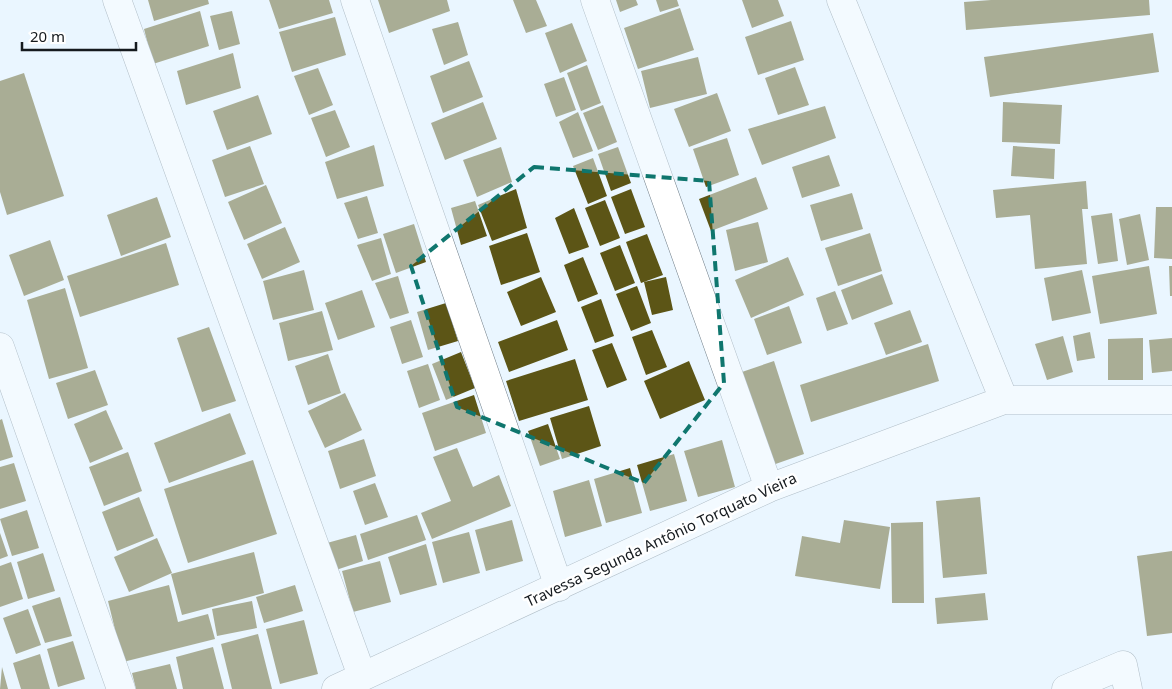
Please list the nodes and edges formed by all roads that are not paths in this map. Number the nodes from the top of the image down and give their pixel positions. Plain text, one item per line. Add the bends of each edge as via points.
1 (117, 0) edge
2 (354, 0) edge
3 (595, 0) edge
4 (841, 0) edge
5 (0, 347) edge
6 (1004, 400) junction
7 (1172, 400) edge
8 (769, 488) junction
9 (559, 587) junction
10 (362, 676) junction
11 (121, 689) edge
12 (336, 689) edge
13 (1066, 689) edge
14 (1128, 689) edge

1 - 10 street
2 - 9 street
3 - 8 street
4 - 6 street
5 - 11 street
6 - 7 street, Travessa Segunda Antônio Torquato Vieira
6 - 8 street, Travessa Segunda Antônio Torquato Vieira
8 - 9 street, Travessa Segunda Antônio Torquato Vieira
9 - 10 street, Travessa Segunda Antônio Torquato Vieira
10 - 12 street, Travessa Segunda Antônio Torquato Vieira
13 - 14 street via 1123,665

